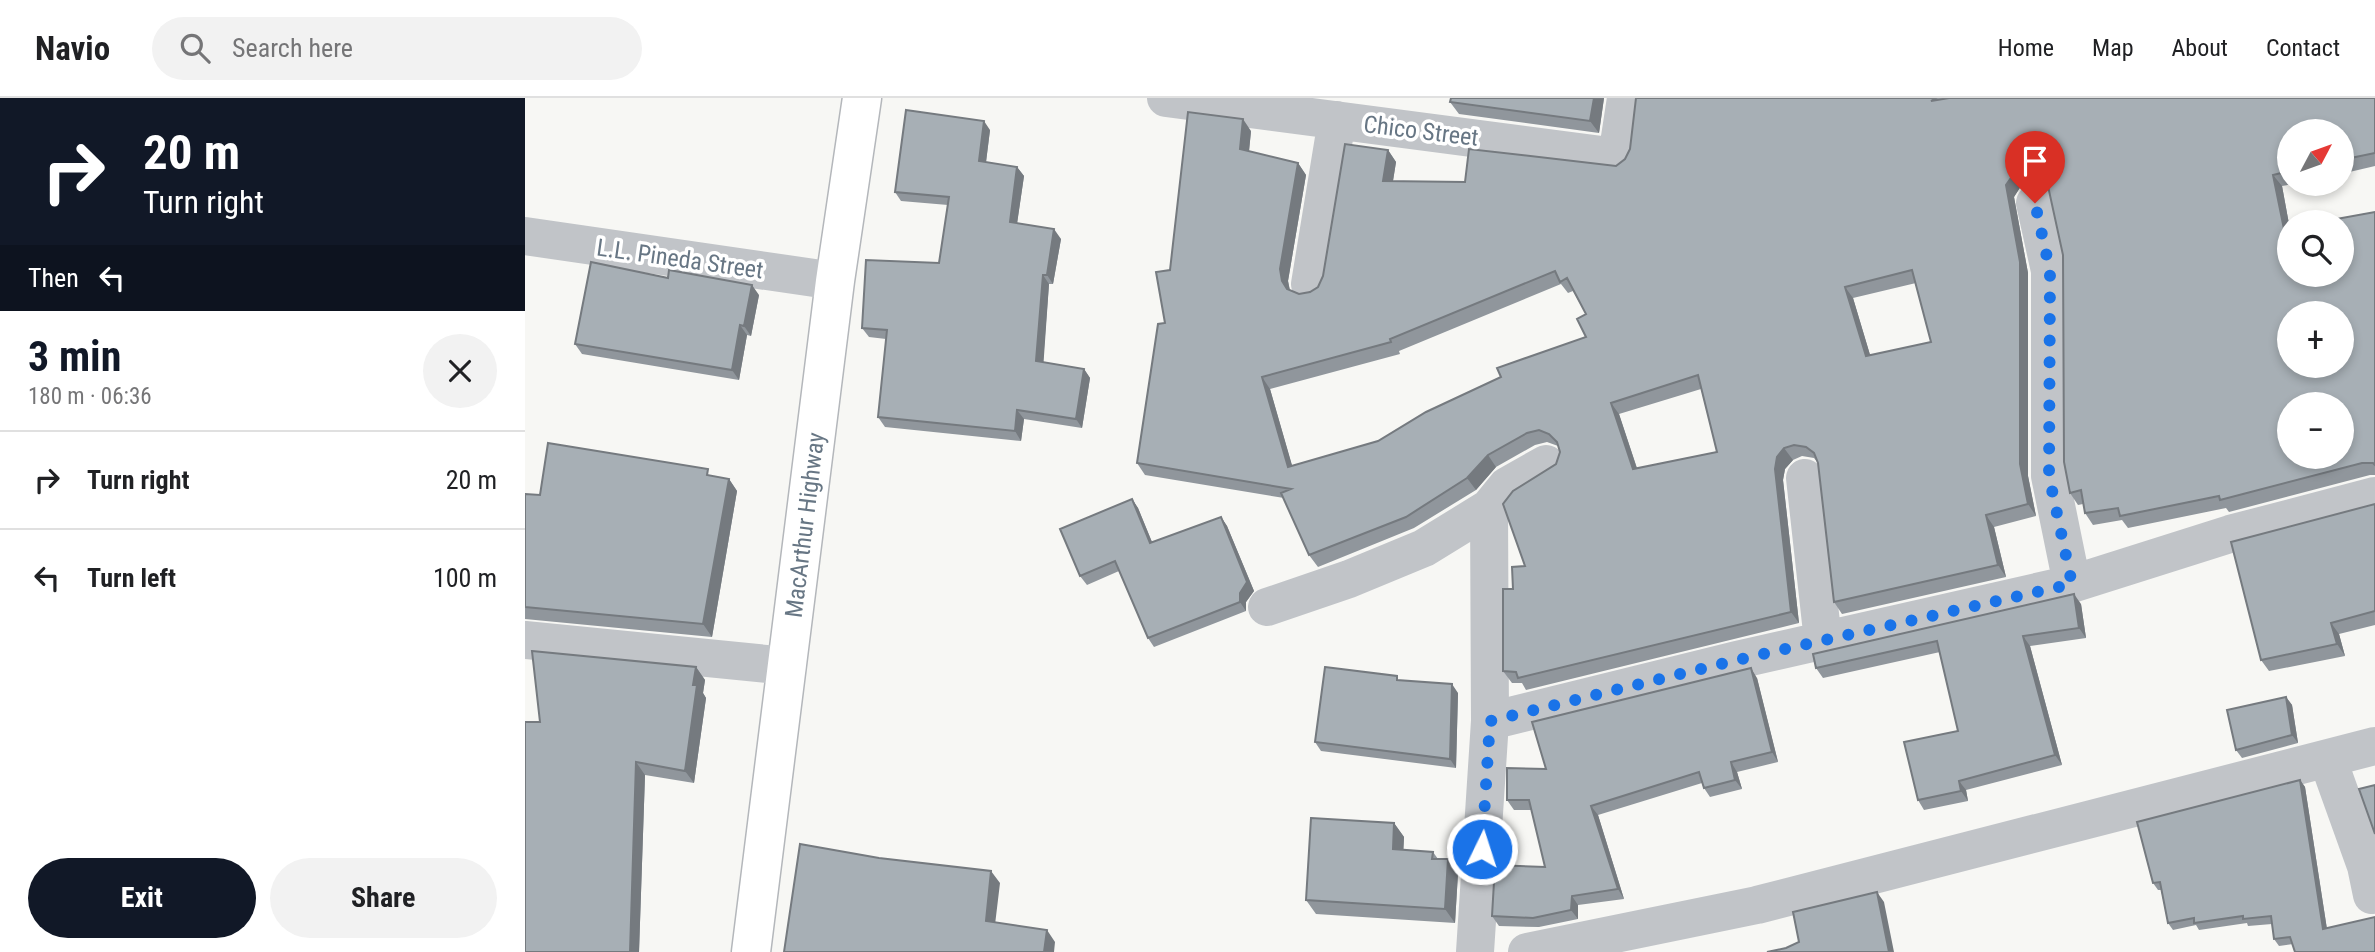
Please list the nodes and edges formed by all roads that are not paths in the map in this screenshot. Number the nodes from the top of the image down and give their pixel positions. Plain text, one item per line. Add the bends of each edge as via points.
1 (862, 98) edge
2 (1165, 98) edge
3 (1626, 98) edge
4 (1337, 120) junction
5 (2035, 203) dead end
6 (525, 236) edge
7 (835, 281) junction
8 (1310, 284) dead end
9 (1546, 464) dead end
10 (1805, 478) dead end
11 (2375, 496) edge
12 (1489, 508) junction
13 (2072, 584) junction
14 (1267, 607) dead end
15 (525, 640) edge
16 (1823, 641) junction
17 (787, 666) junction
18 (1490, 721) junction
19 (2375, 746) edge
20 (2328, 760) junction
21 (2372, 895) dead end
22 (751, 952) edge
23 (1475, 952) edge
24 (1527, 952) edge

1 - 7 highway, MacArthur Highway
2 - 4 street, Chico Street
3 - 4 street, Chico Street via 1618,157
4 - 8 street
5 - 13 street via 2050,271 2049,476
6 - 7 street, L.L. Pineda Street
7 - 17 highway, MacArthur Highway
9 - 12 street via 1507,486
10 - 16 street
11 - 13 street via 2230,534
12 - 14 street via 1424,548
12 - 18 street
13 - 16 street
15 - 17 street
16 - 18 street
17 - 22 highway, MacArthur Highway
18 - 23 street
19 - 20 street
20 - 21 street
20 - 24 street via 1757,905

